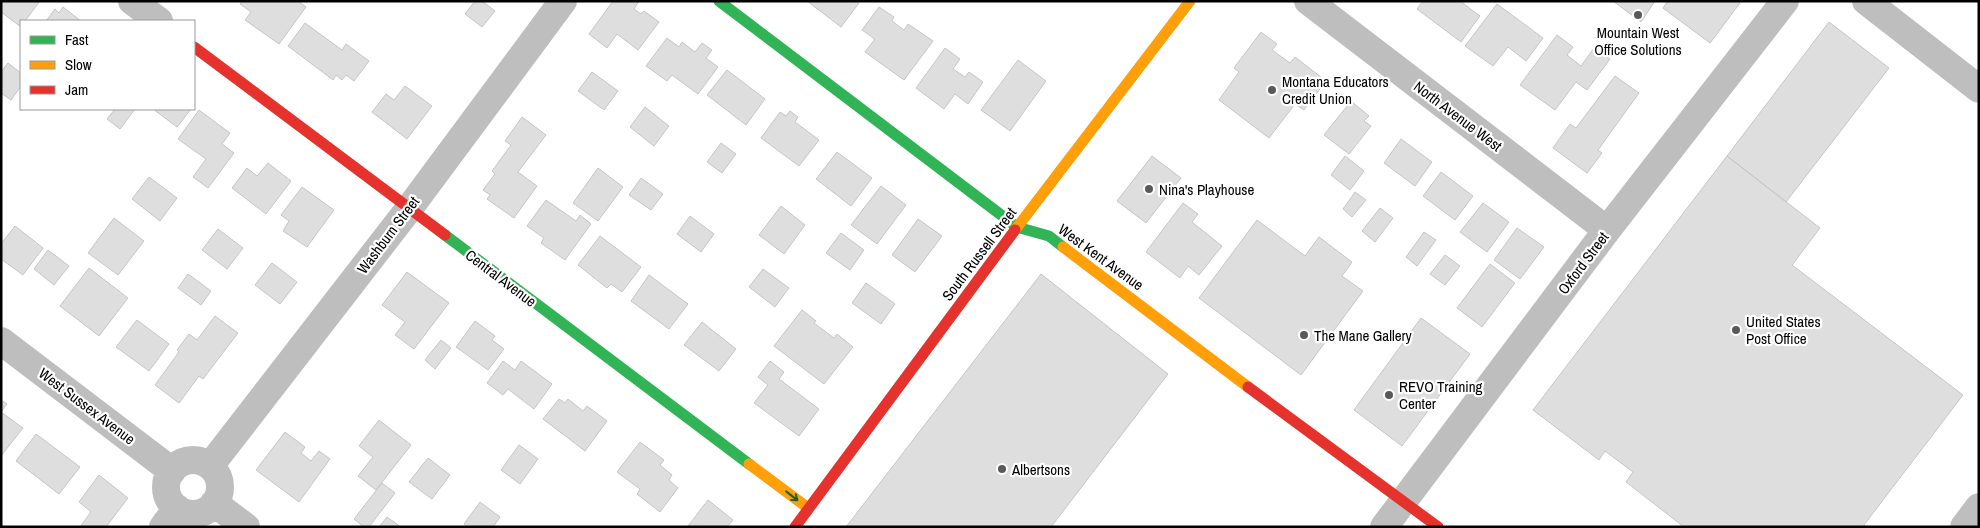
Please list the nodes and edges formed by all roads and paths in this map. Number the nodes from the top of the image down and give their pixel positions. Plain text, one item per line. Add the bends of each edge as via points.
1 (132, 1) edge
2 (563, 1) edge
3 (719, 1) edge
4 (1190, 1) edge
5 (1308, 1) edge
6 (1785, 1) edge
7 (1866, 1) edge
8 (158, 20) edge
9 (195, 49) edge
10 (1979, 90) edge
11 (408, 210) junction
12 (1017, 227) junction
13 (1608, 230) junction
14 (1, 341) edge
15 (210, 466) junction
16 (172, 471) junction
17 (1403, 501) junction
18 (214, 503) junction
19 (808, 508) junction
20 (170, 518) edge
21 (246, 527) edge
22 (794, 527) edge
23 (1384, 527) edge
24 (1438, 527) edge

1 - 8 street
2 - 11 street, Washburn Street
3 - 12 street, West Kent Avenue
4 - 12 street, South Russell Street
5 - 13 street, North Avenue West
6 - 13 street, Oxford Street
7 - 10 street
9 - 11 street, Central Avenue
11 - 15 street, Washburn Street
11 -> 19 street, Central Avenue
12 - 17 street, West Kent Avenue via 1049,236
12 - 19 street, South Russell Street
13 - 17 street, Oxford Street
14 - 16 street, West Sussex Avenue
15 - 16 street via 191,460 182,462
15 - 18 street via 219,480 220,489
16 - 20 street via 166,484 171,502
17 - 23 street, Oxford Street
17 - 24 street, West Kent Avenue
18 - 20 street via 204,511
18 - 21 street
19 - 22 street, South Russell Street

